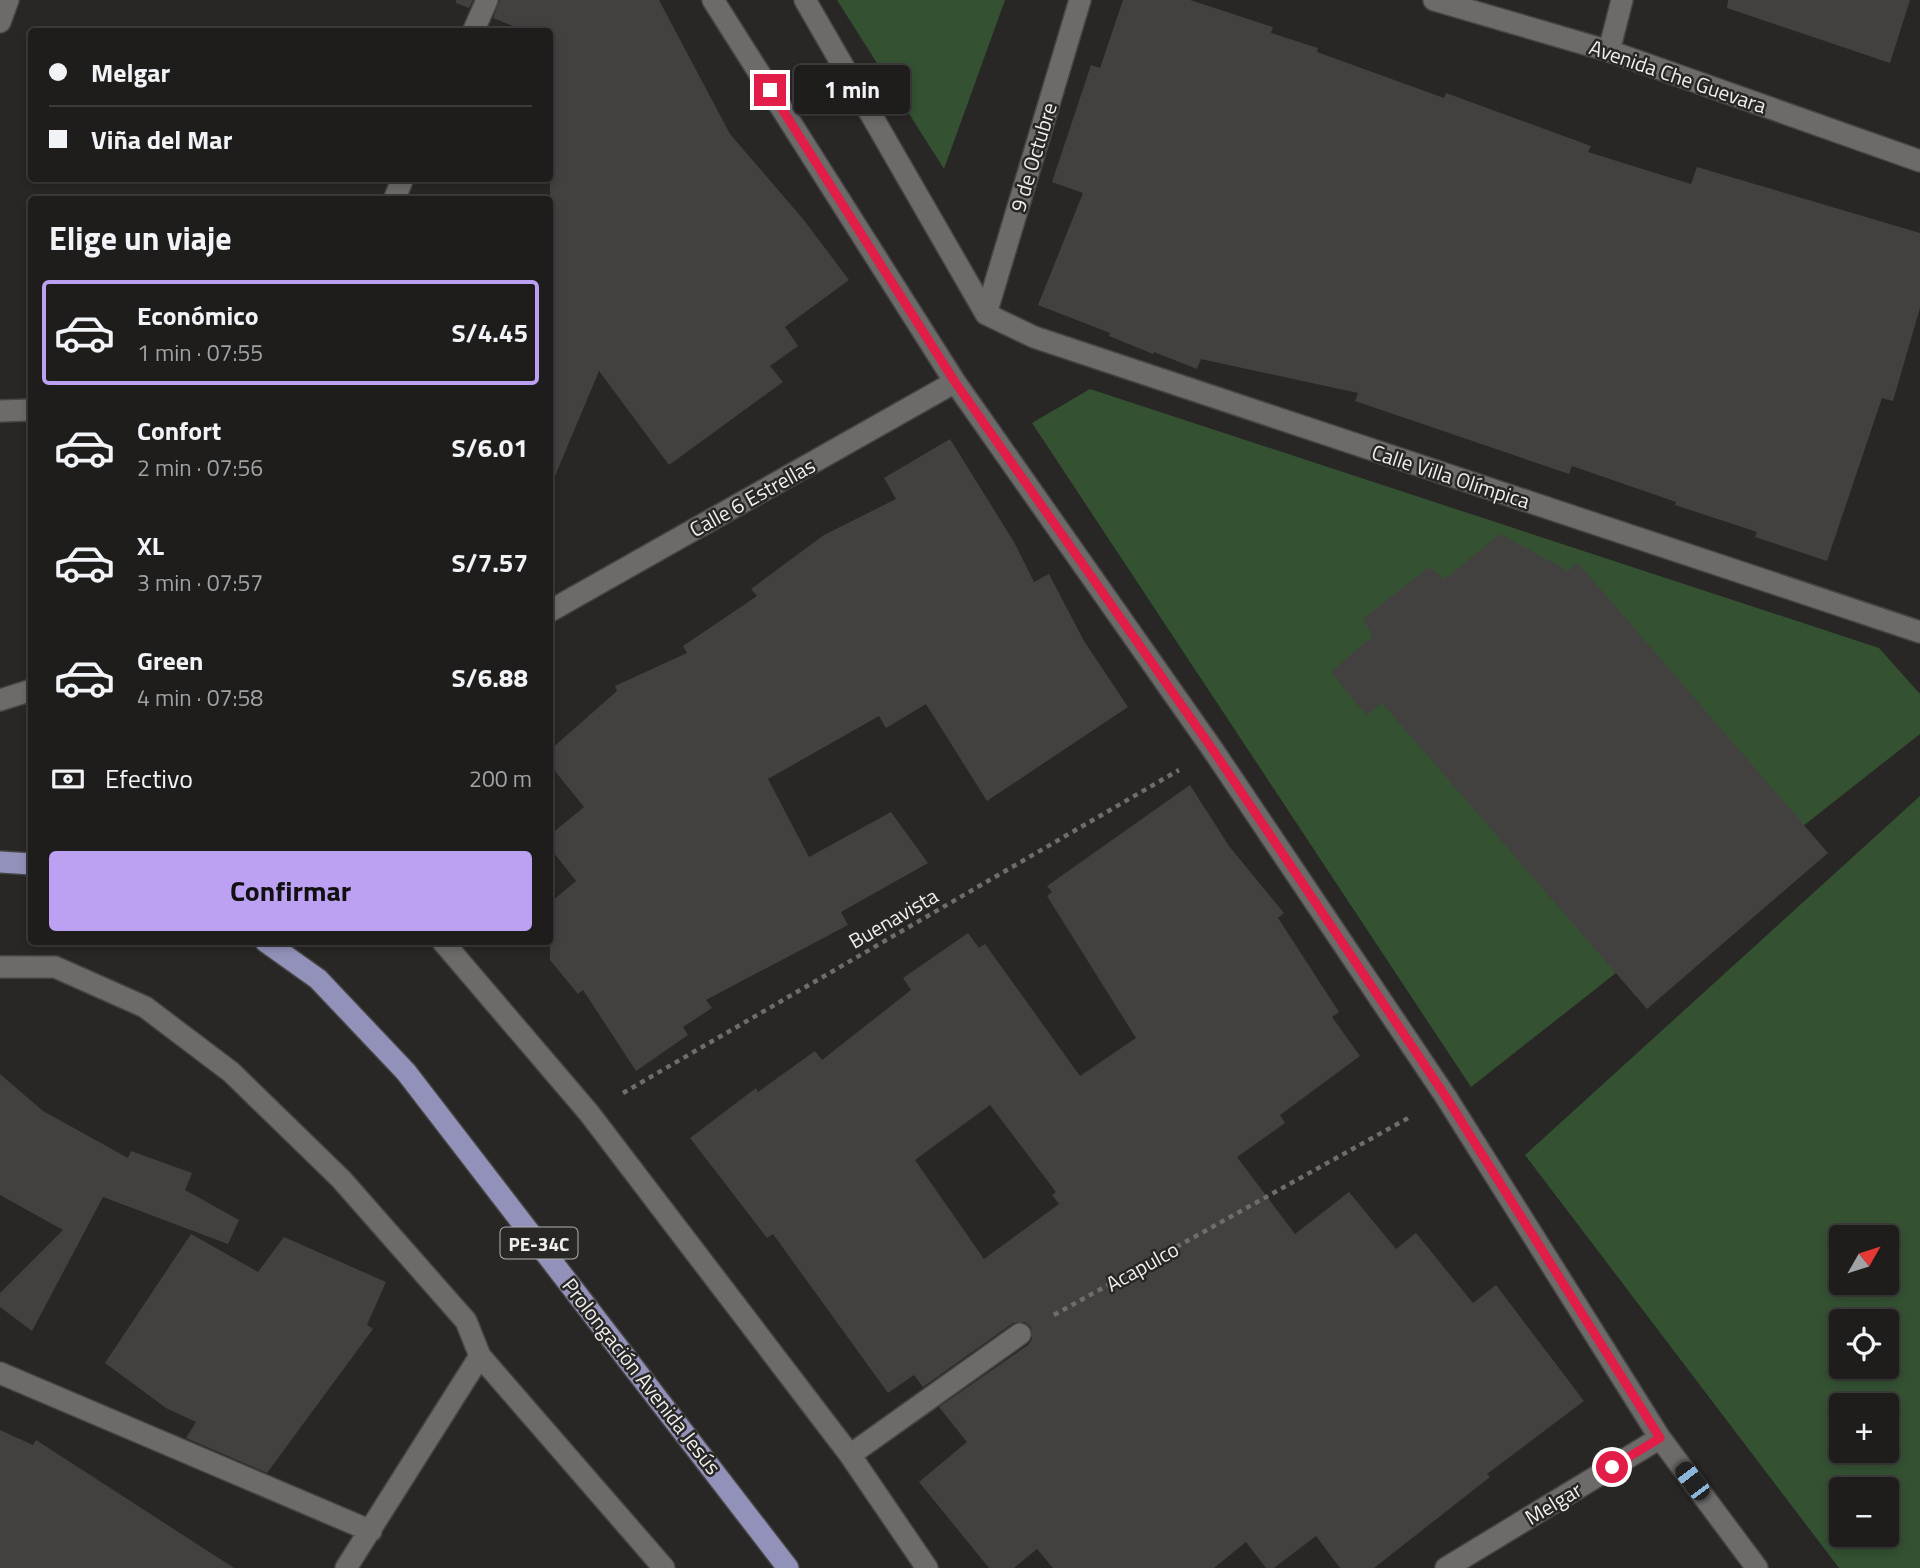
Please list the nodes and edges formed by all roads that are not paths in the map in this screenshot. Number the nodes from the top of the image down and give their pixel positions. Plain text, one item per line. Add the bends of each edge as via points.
1 (8, 0) edge
2 (487, 0) edge
3 (713, 0) edge
4 (805, 0) edge
5 (1080, 0) edge
6 (1434, 0) edge
7 (1622, 0) edge
8 (0, 22) edge
9 (474, 28) edge
10 (1609, 51) junction
11 (1920, 161) edge
12 (986, 314) junction
13 (955, 382) junction
14 (28, 410) edge
15 (0, 411) edge
16 (553, 609) edge
17 (1920, 632) edge
18 (28, 691) edge
19 (0, 700) edge
20 (0, 862) edge
21 (28, 864) edge
22 (270, 945) edge
23 (446, 945) edge
24 (0, 967) edge
25 (1020, 1334) road end
26 (480, 1356) junction
27 (0, 1373) edge
28 (1660, 1438) junction
29 (850, 1455) junction
30 (371, 1531) junction
31 (346, 1568) edge
32 (664, 1568) edge
33 (788, 1568) edge
34 (927, 1568) edge
35 (1446, 1568) edge
36 (1756, 1568) edge

1 - 8 street
2 - 9 street
3 - 13 street
4 - 12 street
5 - 12 street, 9 de Octubre
6 - 10 street, Avenida Che Guevara
7 - 10 street
10 - 11 street, Avenida Che Guevara
12 - 17 street, Calle Villa Olímpica via 1034,337
13 - 16 street, Calle 6 Estrellas
13 - 28 street via 1213,750 1446,1097
14 - 15 street
18 - 19 street
20 - 21 main road
22 - 33 main road, Prolongación Avenida Jesús / PE-34C via 318,979 406,1072
23 - 29 street via 589,1113
24 - 26 street via 55,967 145,1007 231,1072 341,1179 466,1321
25 - 29 street
26 - 30 street
26 - 32 street
27 - 30 street
28 - 35 street, Melgar
28 - 36 street
29 - 34 street
30 - 31 street

